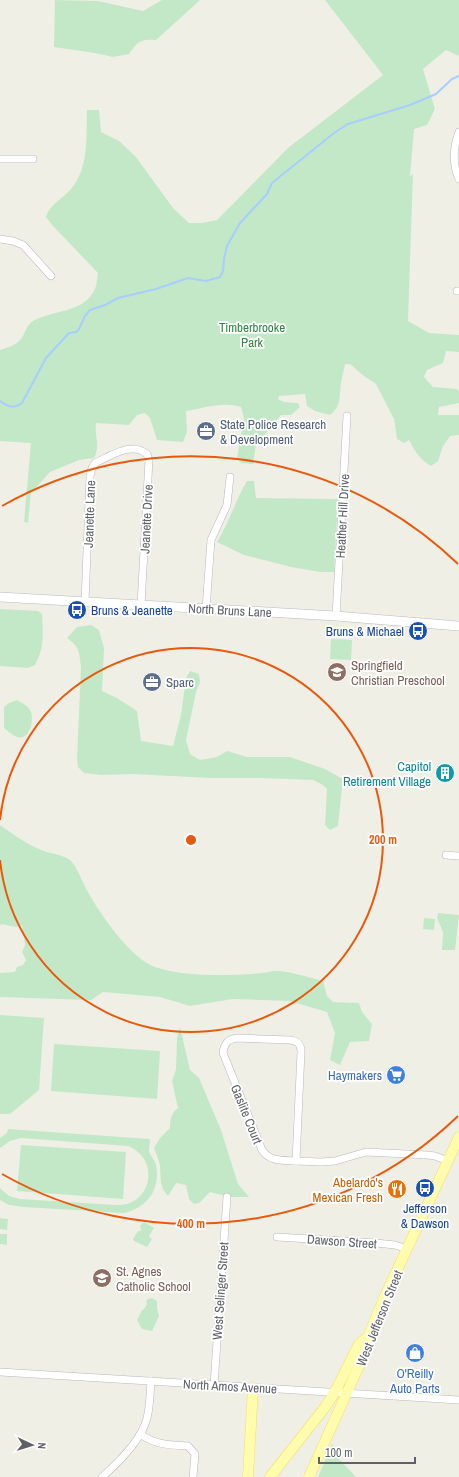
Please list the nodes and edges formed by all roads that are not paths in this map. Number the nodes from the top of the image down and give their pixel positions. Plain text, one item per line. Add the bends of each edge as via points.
1 (459, 132) edge
2 (0, 159) edge
3 (33, 159) dead end
4 (459, 179) edge
5 (0, 239) edge
6 (51, 276) dead end
7 (347, 416) dead end
8 (129, 448) joint
9 (230, 478) dead end
10 (0, 597) edge
11 (85, 602) junction
12 (141, 605) junction
13 (206, 609) junction
14 (336, 616) junction
15 (459, 626) edge
16 (446, 855) dead end
17 (459, 856) edge
18 (459, 1137) edge
19 (296, 1161) junction
20 (448, 1161) junction
21 (227, 1197) dead end
22 (276, 1237) dead end
23 (408, 1249) junction
24 (368, 1337) junction
25 (0, 1372) edge
26 (151, 1381) junction
27 (214, 1386) junction
28 (253, 1388) junction
29 (335, 1392) junction
30 (347, 1393) junction
31 (459, 1400) edge
32 (140, 1434) junction
33 (103, 1477) edge
34 (193, 1477) edge
35 (248, 1477) edge
36 (270, 1477) edge
37 (309, 1477) edge

1 - 4 street via 454,145 454,162
2 - 3 street
5 - 6 street via 23,245
7 - 14 street, Heather Hill Drive
8 - 11 street, Jeanette Lane via 95,463 92,468
8 - 12 street, Jeanette Drive via 144,451 149,460
9 - 13 street via 227,505 211,540
10 - 11 main road, North Bruns Lane
11 - 12 main road, North Bruns Lane
12 - 13 main road, North Bruns Lane
13 - 14 main road, North Bruns Lane
14 - 15 main road, North Bruns Lane
16 - 17 street
18 - 20 main road, West Jefferson Street
19 - 19 street, Gaslite Court via 272,1159 262,1150 223,1053 229,1040 290,1040 300,1046
19 - 20 street via 335,1161 358,1153 377,1152 435,1156
20 - 23 main road, West Jefferson Street
21 - 27 street, West Selinger Street
22 - 23 street, Dawson Street via 376,1243
23 - 24 main road, West Jefferson Street
24 - 29 main road via 359,1344
24 - 30 main road, West Jefferson Street via 366,1350
25 - 26 street, North Amos Avenue
26 - 27 street, North Amos Avenue
26 - 32 street via 147,1418
27 - 28 street, North Amos Avenue
28 - 29 street, North Amos Avenue
28 - 35 main road
29 - 30 street, North Amos Avenue
29 - 36 main road
30 - 31 street, North Amos Avenue
30 - 37 main road, West Jefferson Street
32 - 33 street
32 - 34 street via 150,1441 188,1446 197,1453

